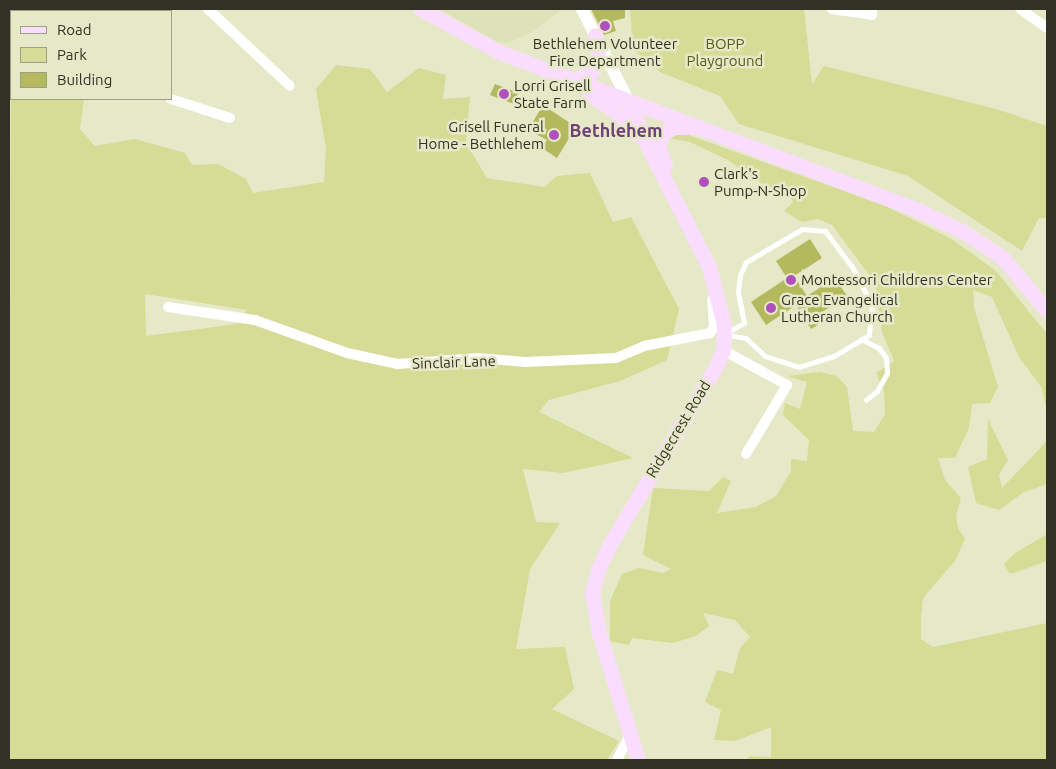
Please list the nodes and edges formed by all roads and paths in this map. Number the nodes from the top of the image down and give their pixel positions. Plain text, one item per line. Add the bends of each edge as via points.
1 (208, 9) edge
2 (421, 9) edge
3 (582, 9) edge
4 (832, 9) edge
5 (872, 9) edge
6 (1020, 9) edge
7 (1047, 28) edge
8 (595, 35) junction
9 (524, 62) junction
10 (575, 80) junction
11 (290, 86) dead end
12 (172, 99) edge
13 (629, 102) junction
14 (230, 118) dead end
15 (698, 127) junction
16 (645, 141) junction
17 (679, 209) junction
18 (710, 272) junction
19 (168, 306) dead end
20 (1047, 311) edge
21 (724, 334) junction
22 (861, 339) junction
23 (723, 350) junction
24 (866, 400) dead end
25 (746, 454) dead end
26 (630, 734) junction
27 (617, 760) edge
28 (638, 760) edge

1 - 11 street
2 - 9 main road via 471,39
3 - 8 street
4 - 5 street via 872,16
6 - 7 street
8 - 10 main road via 598,52 592,72
8 - 13 street
9 - 10 main road
9 - 16 main road via 601,99
10 - 13 main road
12 - 14 street
13 - 15 main road
13 - 16 main road, Ridgecrest Road
15 - 17 main road via 674,127 662,134 659,140
15 - 20 main road via 922,212 960,230 1002,257
16 - 17 main road, Ridgecrest Road
17 - 18 main road, Ridgecrest Road
18 - 19 street, Sinclair Lane via 714,327 710,333 644,346 616,358 526,362 478,358 398,364 347,353 254,320
18 - 21 main road, Ridgecrest Road
21 - 22 lane via 746,338 765,356 799,367 834,356
21 - 22 lane via 744,323 738,292 746,262 802,229 825,231 852,267 872,306 869,335
21 - 23 main road, Ridgecrest Road
22 - 24 lane via 879,348 886,358 887,373 877,390
23 - 25 street via 788,385
23 - 26 main road, Ridgecrest Road via 609,546 592,593 599,633
26 - 27 street
26 - 28 main road, Ridgecrest Road

